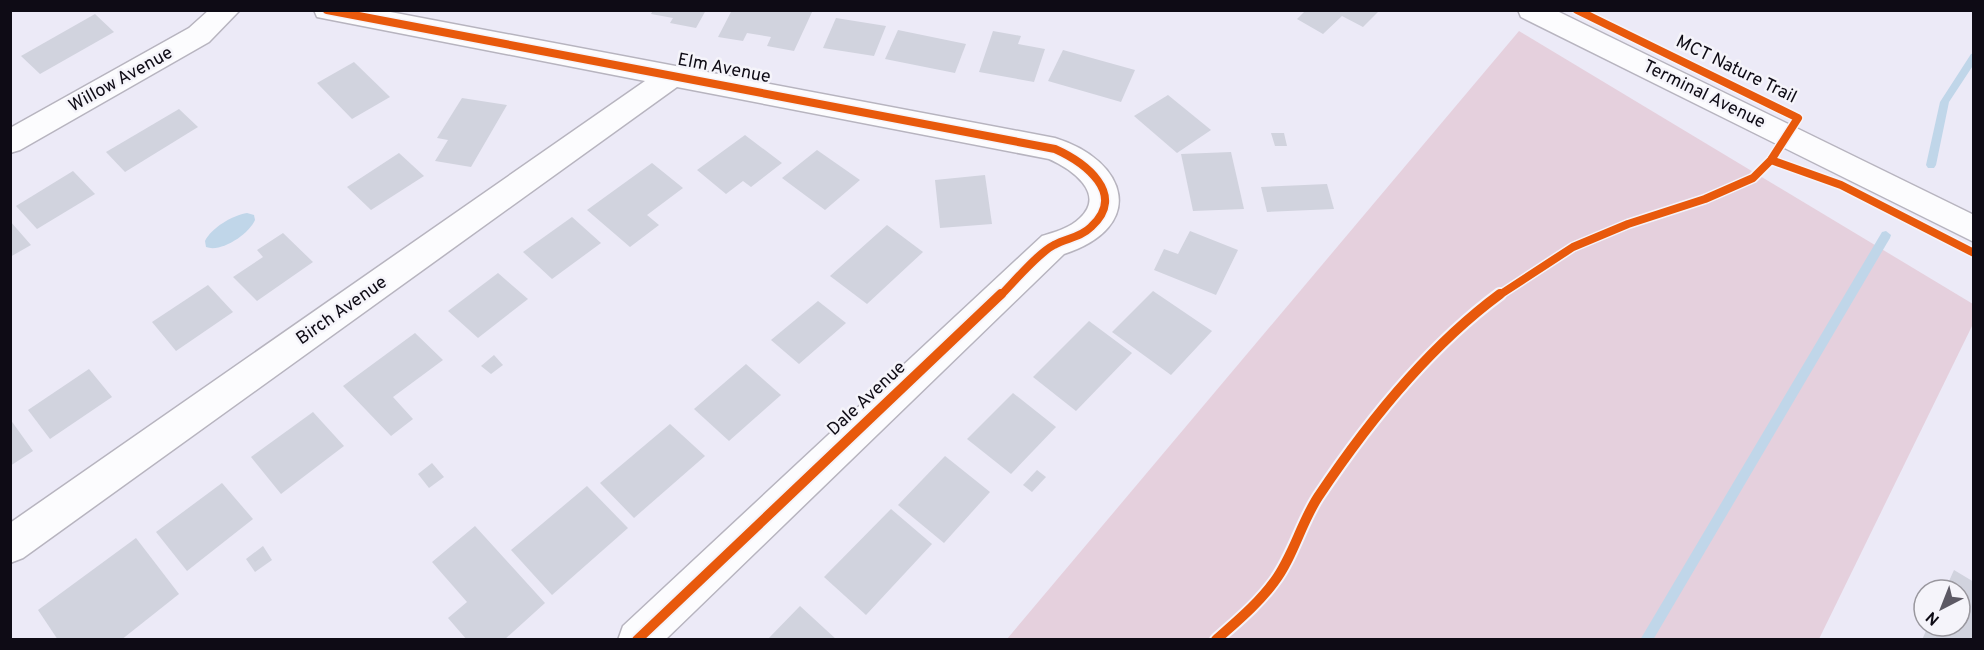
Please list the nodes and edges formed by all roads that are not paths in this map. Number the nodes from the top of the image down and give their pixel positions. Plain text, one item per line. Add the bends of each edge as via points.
1 (227, 10) edge
2 (327, 10) edge
3 (1531, 10) edge
4 (673, 76) junction
5 (10, 142) edge
6 (1101, 183) joint
7 (1974, 230) edge
8 (10, 546) edge
9 (637, 639) edge

1 - 5 street, Willow Avenue via 199,35
2 - 4 street, Elm Avenue
3 - 7 street, Terminal Avenue
4 - 6 street, Elm Avenue via 1055,149 1072,154 1091,167
4 - 8 street, Birch Avenue
6 - 9 street, Dale Avenue via 1105,197 1101,215 1087,232 1053,245

